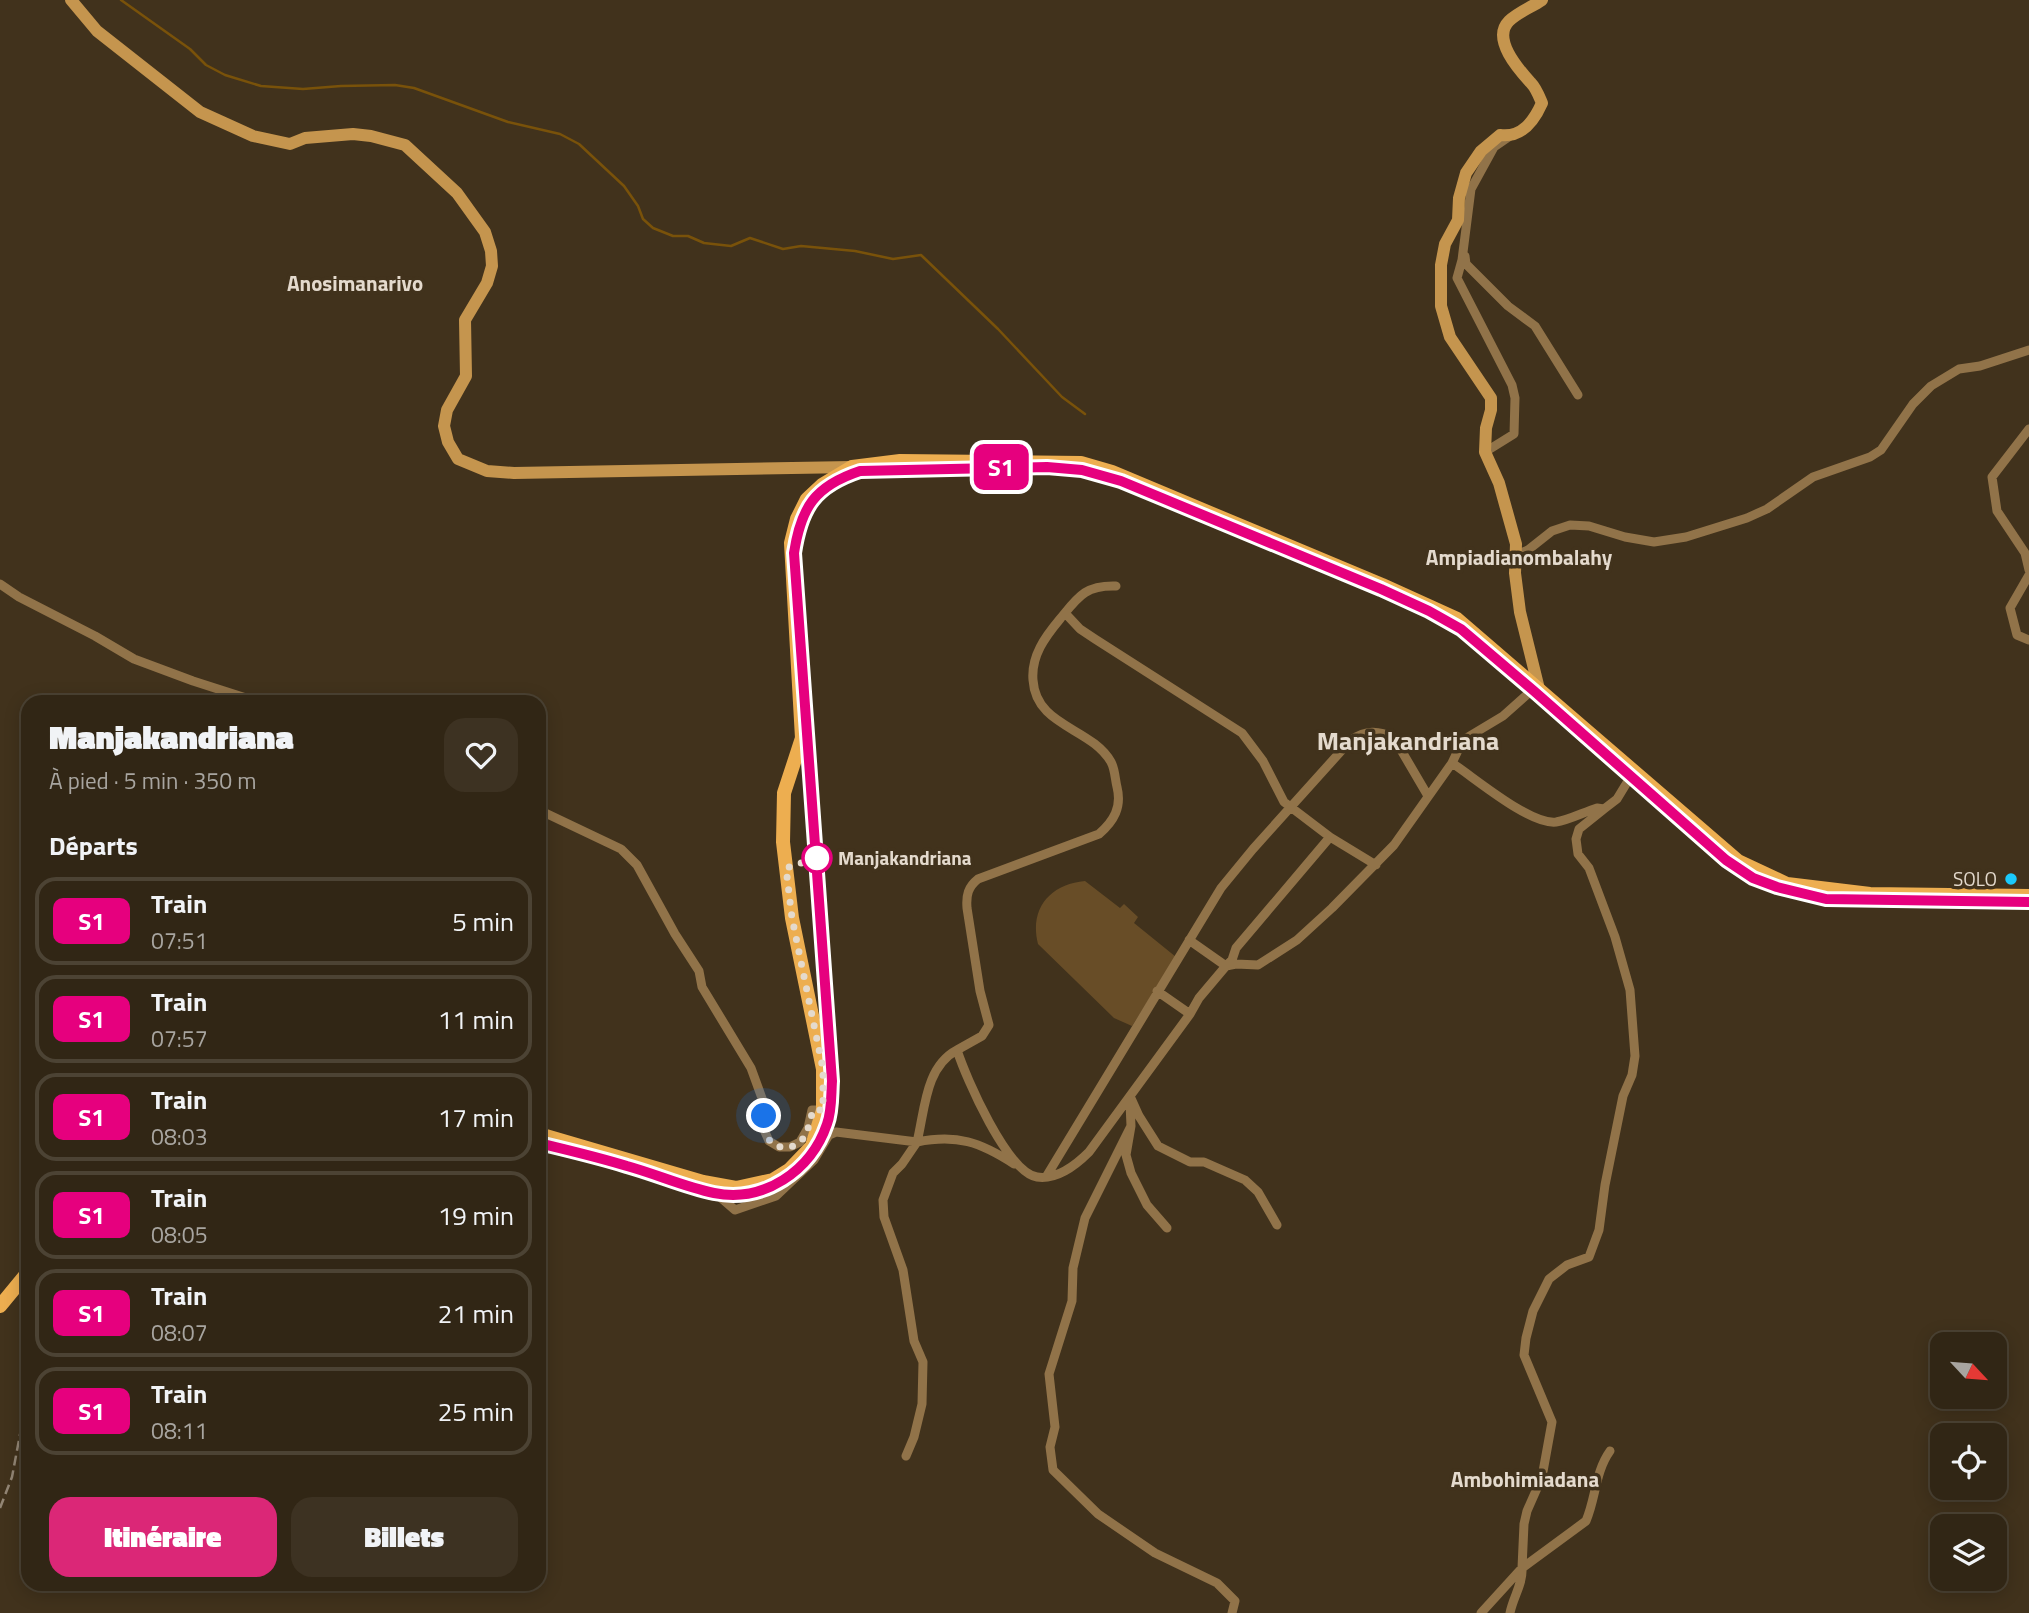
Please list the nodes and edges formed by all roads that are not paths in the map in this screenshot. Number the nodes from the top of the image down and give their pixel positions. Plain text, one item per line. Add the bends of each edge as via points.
1 (71, 0) edge
2 (1542, 0) edge
3 (1510, 136) junction
4 (1463, 244) junction
5 (2029, 350) edge
6 (1578, 395) dead end
7 (2029, 429) edge
8 (1485, 452) junction
9 (852, 467) junction
10 (1516, 555) junction
11 (2029, 572) edge
12 (0, 584) edge
13 (1116, 586) dead end
14 (1065, 612) junction
15 (2029, 640) edge
16 (1539, 689) junction
17 (236, 695) edge
18 (1452, 764) junction
19 (1634, 771) junction
20 (1428, 796) junction
21 (1290, 809) junction
22 (1604, 809) junction
23 (546, 813) edge
24 (1330, 837) junction
25 (1376, 865) junction
26 (2029, 896) edge
27 (1189, 940) junction
28 (1226, 967) junction
29 (1157, 991) junction
30 (1190, 1014) junction
31 (957, 1050) junction
32 (1130, 1096) junction
33 (823, 1110) junction
34 (1131, 1126) junction
35 (546, 1136) edge
36 (917, 1142) junction
37 (1019, 1167) junction
38 (1046, 1177) junction
39 (703, 1182) junction
40 (1278, 1225) dead end
41 (1167, 1228) dead end
42 (21, 1280) edge
43 (0, 1306) edge
44 (1610, 1451) dead end
45 (906, 1456) dead end
46 (1522, 1568) junction
47 (1513, 1598) junction
48 (1232, 1613) edge
49 (1481, 1613) edge
50 (1504, 1613) edge
51 (1510, 1613) edge

1 - 9 street via 97,31 200,112 253,136 290,144 305,138 353,134 405,145 457,193 485,232 492,266 465,320 466,376 447,410 444,426 458,459 487,471 514,473
2 - 3 street via 1514,16 1503,34 1509,57 1533,84 1542,103 1524,129
3 - 4 street via 1494,147 1471,189
3 - 8 street via 1500,135 1466,173 1458,219 1445,244 1441,265 1441,306 1450,338 1491,398
4 - 6 street via 1466,264 1535,326
4 - 8 street via 1457,278 1515,398 1514,434
5 - 10 street via 1959,369 1913,404 1881,450 1813,478 1747,518 1654,542 1570,525
7 - 11 street via 1992,477 1997,511 2025,554
8 - 10 street via 1504,498
9 - 16 main road via 900,461 1081,463 1112,472 1457,619
9 - 33 main road via 807,499 791,543 802,738 785,793 783,842 792,918 823,1069
10 - 16 street via 1520,612
11 - 15 street via 2010,608 2017,635
12 - 17 street via 135,659
13 - 14 street via 1099,585 1083,592
14 - 21 street via 1080,629 1242,733
14 - 31 street via 1038,649 1034,690 1041,707 1099,747 1112,763 1120,798 1111,823 1099,834 970,885 967,908 989,1025 982,1036
16 - 18 street via 1463,740
16 - 19 main road
18 - 20 street
18 - 22 street via 1515,807 1548,822
19 - 22 street via 1617,799
19 - 26 main road via 1738,860 1787,884 1870,894
20 - 21 street via 1394,738 1363,732
20 - 25 street
21 - 24 street
21 - 27 street via 1221,888
22 - 46 street via 1579,829 1576,839 1578,854 1615,937 1630,990 1635,1056 1623,1096 1599,1230 1589,1257 1567,1265 1549,1279 1526,1338 1524,1355 1552,1422 1542,1476 1524,1524
23 - 33 street via 621,849 637,865 758,1083 769,1141 779,1147 800,1142 813,1110
24 - 25 street
24 - 28 street via 1236,948
25 - 28 street via 1297,940 1258,965
27 - 28 street
27 - 29 street
28 - 30 street
29 - 30 street
29 - 38 street
30 - 32 street
31 - 36 street via 944,1057 927,1089
31 - 37 street via 992,1128
32 - 34 street
32 - 38 street via 1090,1152 1063,1172
32 - 40 street via 1158,1146 1245,1180
33 - 39 main road via 812,1146 773,1180 736,1188
34 - 41 street via 1126,1155 1131,1173 1147,1205
34 - 48 street via 1085,1218 1073,1268 1072,1301 1049,1374 1055,1426 1050,1447 1053,1470 1098,1514 1155,1553 1217,1583 1235,1601
35 - 39 main road
36 - 37 street via 961,1139
36 - 39 street via 836,1132 776,1196 735,1210
36 - 45 street via 893,1173 883,1200 884,1217 903,1269 914,1341 923,1362 922,1404
37 - 38 street via 1034,1177
42 - 43 main road
44 - 46 street via 1601,1464 1586,1521
46 - 47 street
46 - 49 street
47 - 50 street
47 - 51 street

